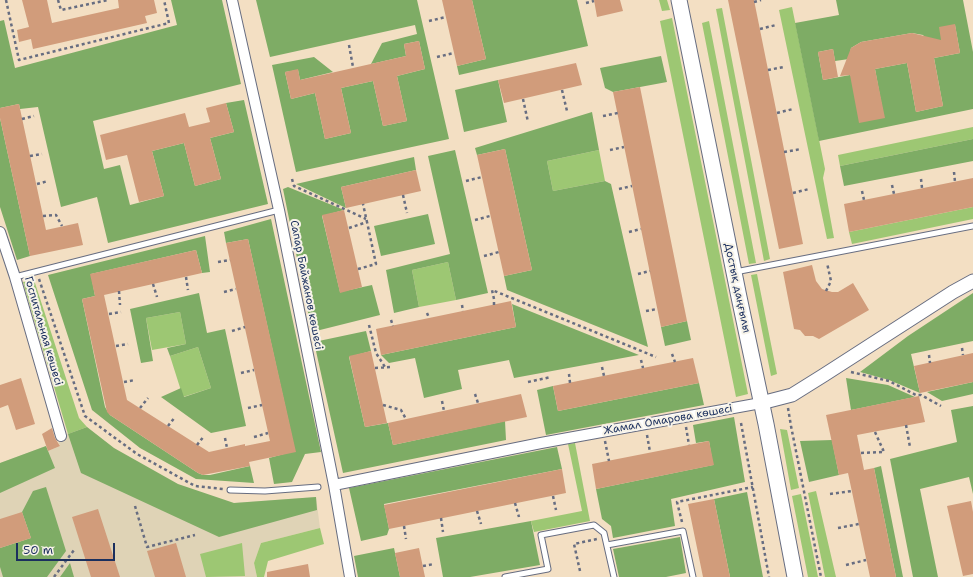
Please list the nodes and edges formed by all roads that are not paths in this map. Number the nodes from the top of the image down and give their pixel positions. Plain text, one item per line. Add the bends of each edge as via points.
1 (232, 0) edge
2 (679, 0) edge
3 (279, 210) junction
4 (973, 226) edge
5 (0, 232) edge
6 (734, 273) junction
7 (15, 277) junction
8 (973, 281) edge
9 (761, 403) junction
10 (61, 436) dead end
11 (334, 485) junction
12 (318, 487) dead end
13 (230, 490) road end
14 (607, 545) junction
15 (350, 577) edge
16 (505, 577) edge
17 (614, 577) edge
18 (693, 577) edge
19 (795, 577) edge

1 - 3 street, Сапар Байжанов көшесі
2 - 6 main road, Достық даңғылы
3 - 7 lane
3 - 11 street, Сапар Байжанов көшесі
4 - 6 lane
5 - 7 street, Госпитальная көшесі
6 - 9 main road, Достық даңғылы
7 - 10 street, Госпитальная көшесі
8 - 9 street, Жамал Омарова көшесі via 792,395
9 - 11 street, Жамал Омарова көшесі via 533,444
9 - 19 main road, Достық даңғылы
11 - 15 street, Сапар Байжанов көшесі
12 - 13 lane via 265,491
14 - 16 lane via 604,534 594,525 541,535 548,569
14 - 17 lane
14 - 18 lane via 683,531

